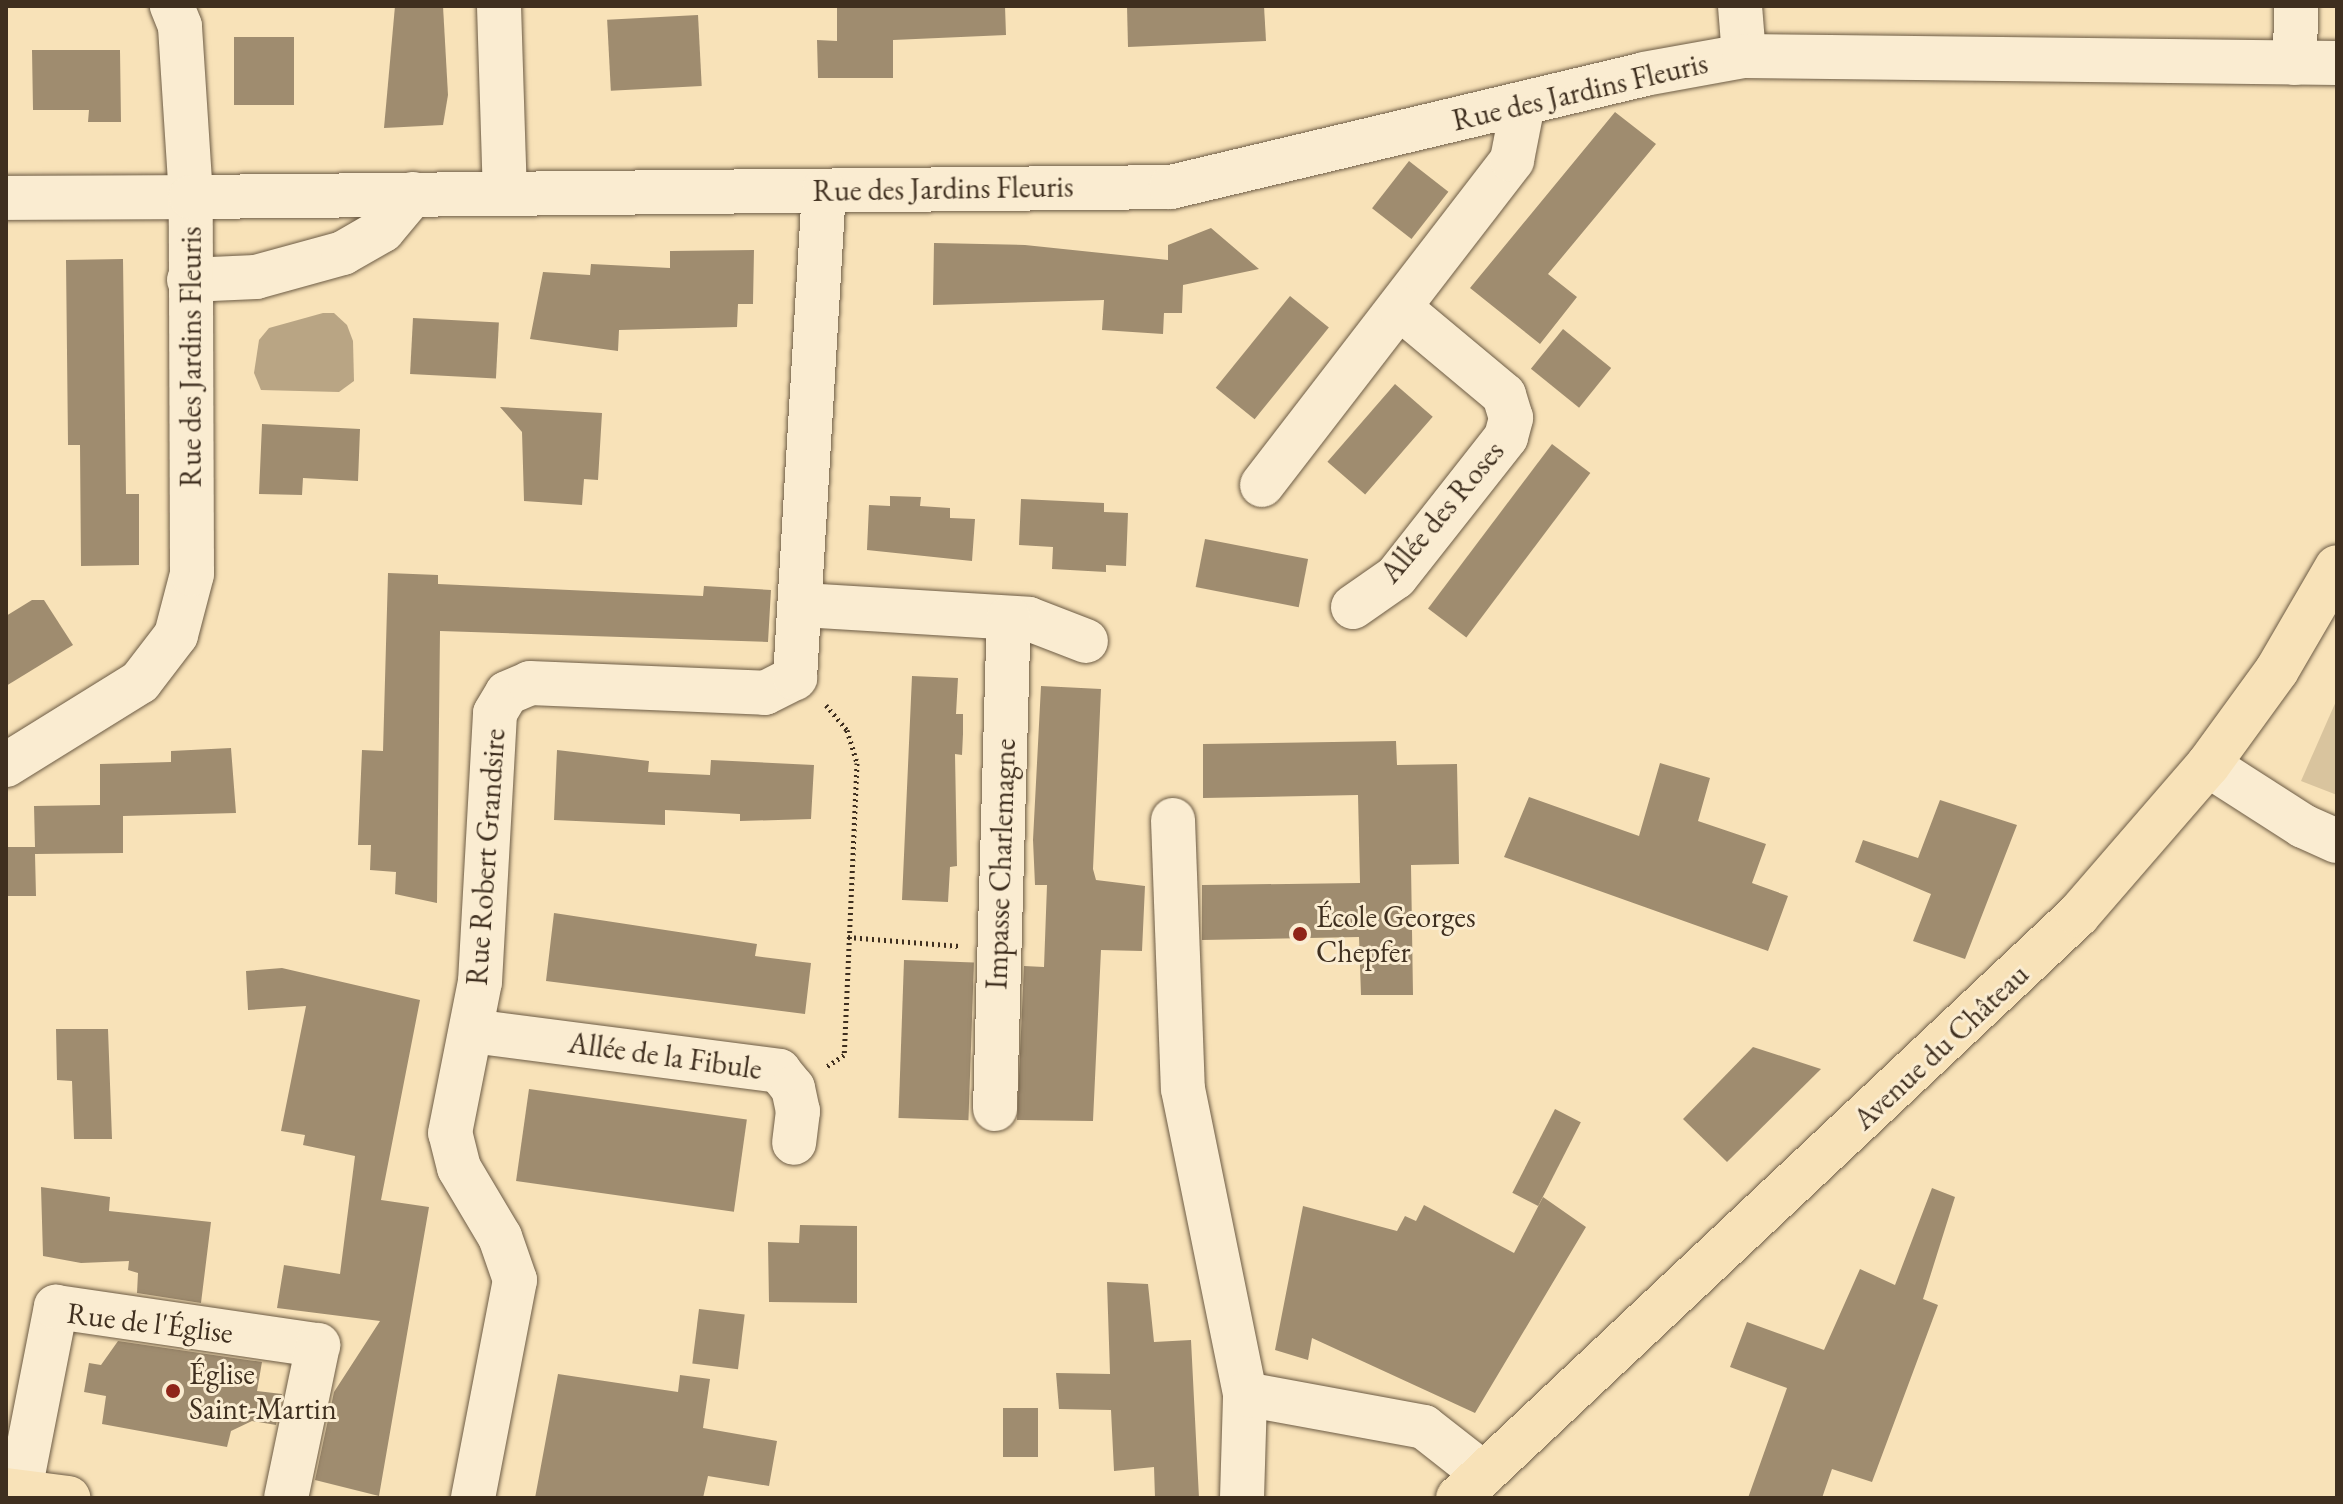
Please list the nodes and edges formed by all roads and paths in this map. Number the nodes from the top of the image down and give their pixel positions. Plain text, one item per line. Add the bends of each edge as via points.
1 (172, 6) edge
2 (499, 6) edge
3 (1740, 6) edge
4 (2296, 6) edge
5 (1744, 56) junction
6 (2316, 63) edge
7 (1523, 104) junction
8 (824, 191) junction
9 (505, 192) junction
10 (413, 194) junction
11 (191, 197) junction
12 (6, 198) edge
13 (189, 280) junction
14 (1401, 309) junction
15 (1262, 485) dead end
16 (2337, 567) edge
17 (803, 605) junction
18 (1353, 607) dead end
19 (1009, 618) junction
20 (1086, 641) dead end
21 (791, 683) junction
22 (6, 765) edge
23 (2208, 765) junction
24 (1173, 820) dead end
25 (2337, 841) edge
26 (848, 937) junction
27 (997, 949) junction
28 (472, 1031) junction
29 (793, 1088) junction
30 (995, 1109) dead end
31 (794, 1143) dead end
32 (1245, 1394) junction
33 (1471, 1486) edge
34 (13, 1490) edge
35 (68, 1498) edge
36 (286, 1498) edge
37 (473, 1498) edge
38 (1242, 1498) edge

1 - 11 street via 180,26
2 - 9 street
3 - 5 street
4 - 6 street
5 - 6 street, Rue des Jardins Fleuris
5 - 7 street, Rue des Jardins Fleuris
7 - 8 street, Rue des Jardins Fleuris via 1171,187
7 - 14 street via 1512,160
8 - 9 street, Rue des Jardins Fleuris
8 - 17 street
9 - 10 street, Rue des Jardins Fleuris
10 - 11 street, Rue des Jardins Fleuris
10 - 13 street via 383,230 343,253 256,277
11 - 12 street
11 - 13 street, Rue des Jardins Fleuris
13 - 22 street, Rue des Jardins Fleuris via 192,574 176,635 140,682
14 - 15 street
14 - 18 street, Allée des Roses via 1504,395 1511,418 1506,437 1396,577
16 - 23 main road, Avenue du Château via 2277,670
17 - 19 street
17 - 21 street
19 - 20 street via 1056,625
19 - 27 street, Impasse Charlemagne
21 - 26 path via 838,717 854,746
21 - 28 street, Rue Robert Grandsire via 765,693 547,682 507,693 495,713
23 - 25 street via 2303,826
23 - 33 main road, Avenue du Château via 2007,987
24 - 32 street via 1183,1089
26 - 27 path
26 - 29 path via 844,1055
27 - 30 street, Impasse Charlemagne
28 - 29 street, Allée de la Fibule via 779,1071
28 - 37 street, Rue Robert Grandsire via 450,1133 452,1152 500,1237 515,1280
29 - 31 street, Allée de la Fibule
32 - 33 street via 1424,1427
32 - 38 street
34 - 35 main road
34 - 36 street, Rue de l'Église via 56,1307 318,1345

